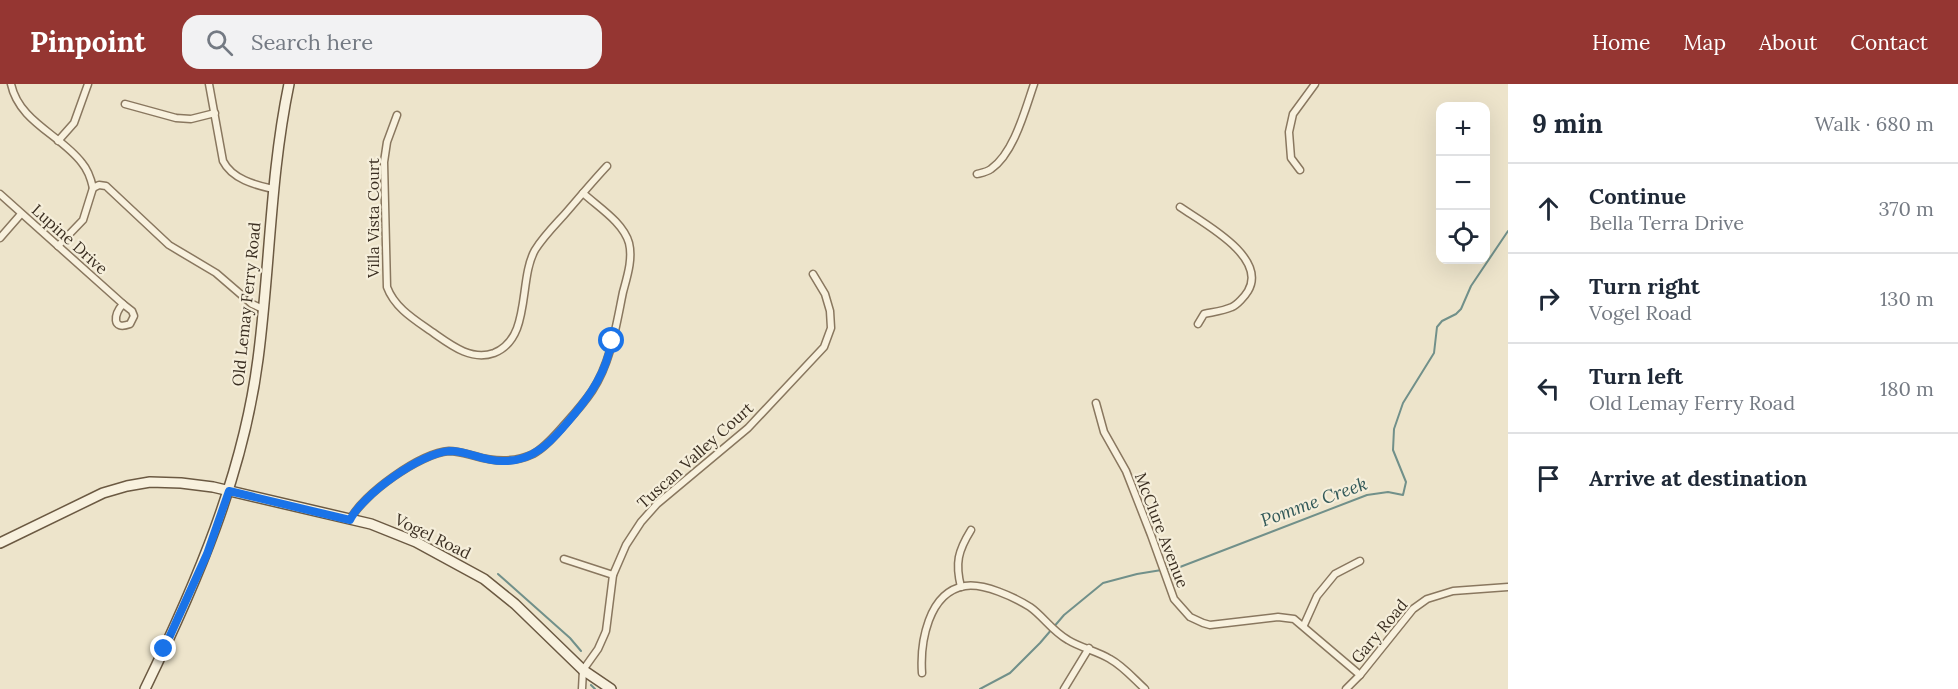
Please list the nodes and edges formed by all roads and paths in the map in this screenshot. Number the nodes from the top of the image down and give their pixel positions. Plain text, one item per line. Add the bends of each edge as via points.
1 (12, 84) edge
2 (88, 84) edge
3 (210, 84) edge
4 (288, 84) edge
5 (1034, 84) edge
6 (1315, 84) edge
7 (125, 104) dead end
8 (215, 113) junction
9 (397, 115) dead end
10 (58, 141) junction
11 (607, 166) dead end
12 (1300, 170) dead end
13 (977, 174) dead end
14 (93, 188) junction
15 (273, 189) junction
16 (583, 193) junction
17 (0, 194) edge
18 (1180, 207) dead end
19 (21, 214) junction
20 (0, 238) edge
21 (58, 246) junction
22 (813, 274) dead end
23 (123, 304) dead end
24 (263, 309) junction
25 (1198, 324) dead end
26 (1096, 403) dead end
27 (229, 491) junction
28 (350, 520) junction
29 (971, 530) dead end
30 (0, 543) edge
31 (564, 559) dead end
32 (1360, 561) dead end
33 (613, 575) junction
34 (961, 587) junction
35 (1508, 587) edge
36 (1304, 625) junction
37 (1089, 648) junction
38 (583, 670) junction
39 (922, 673) dead end
40 (1360, 675) junction
41 (146, 689) edge
42 (582, 689) edge
43 (612, 689) edge
44 (1064, 689) edge
45 (1145, 689) edge
46 (1346, 689) edge

1 - 10 street via 25,111
2 - 10 street via 74,123
3 - 8 street
4 - 15 main road, Old Lemay Ferry Road
5 - 13 street via 1005,154 990,170
6 - 12 street via 1293,114 1289,132 1291,158
7 - 8 street via 176,118
8 - 15 street via 226,166 252,184
9 - 16 street, Villa Vista Court via 384,162 387,287 400,308 463,352 493,353 512,338 535,251
10 - 14 street via 81,161
11 - 16 street, Villa Vista Court
14 - 21 street via 83,219
14 - 24 street via 99,184 106,186 169,245 216,273
15 - 24 main road, Old Lemay Ferry Road
16 - 28 street via 623,231 630,252 608,356 592,392 534,454 506,461 450,451 432,455 403,469 362,504
17 - 19 street, Lupine Drive
18 - 25 street via 1239,249 1250,264 1252,282 1247,293 1233,307 1204,314
19 - 20 street
19 - 21 street, Lupine Drive
21 - 23 street, Lupine Drive
22 - 33 street, Tuscan Valley Court via 830,311 831,328 824,347 748,428 657,504 631,537
24 - 27 main road, Old Lemay Ferry Road via 255,380
26 - 36 street, McClure Avenue via 1104,432 1126,471 1174,599 1181,608 1190,617 1210,625 1278,616
27 - 28 main road, Vogel Road
27 - 30 main road, Vogel Road via 181,483 127,486 103,493
27 - 41 main road, Old Lemay Ferry Road via 207,554
28 - 38 main road, Vogel Road via 416,542 484,579
29 - 34 street via 958,560
31 - 33 street
32 - 36 street via 1335,574 1317,596
33 - 38 street, Tuscan Valley Court via 606,631
34 - 37 street via 989,588 1031,608 1051,629
34 - 39 street via 933,610 921,654
35 - 40 street, Gary Road via 1453,591 1427,599 1413,609
36 - 40 street, McClure Avenue
37 - 44 street
37 - 45 street via 1112,660
38 - 42 street
38 - 43 main road, Vogel Road
40 - 46 street, Gary Road

